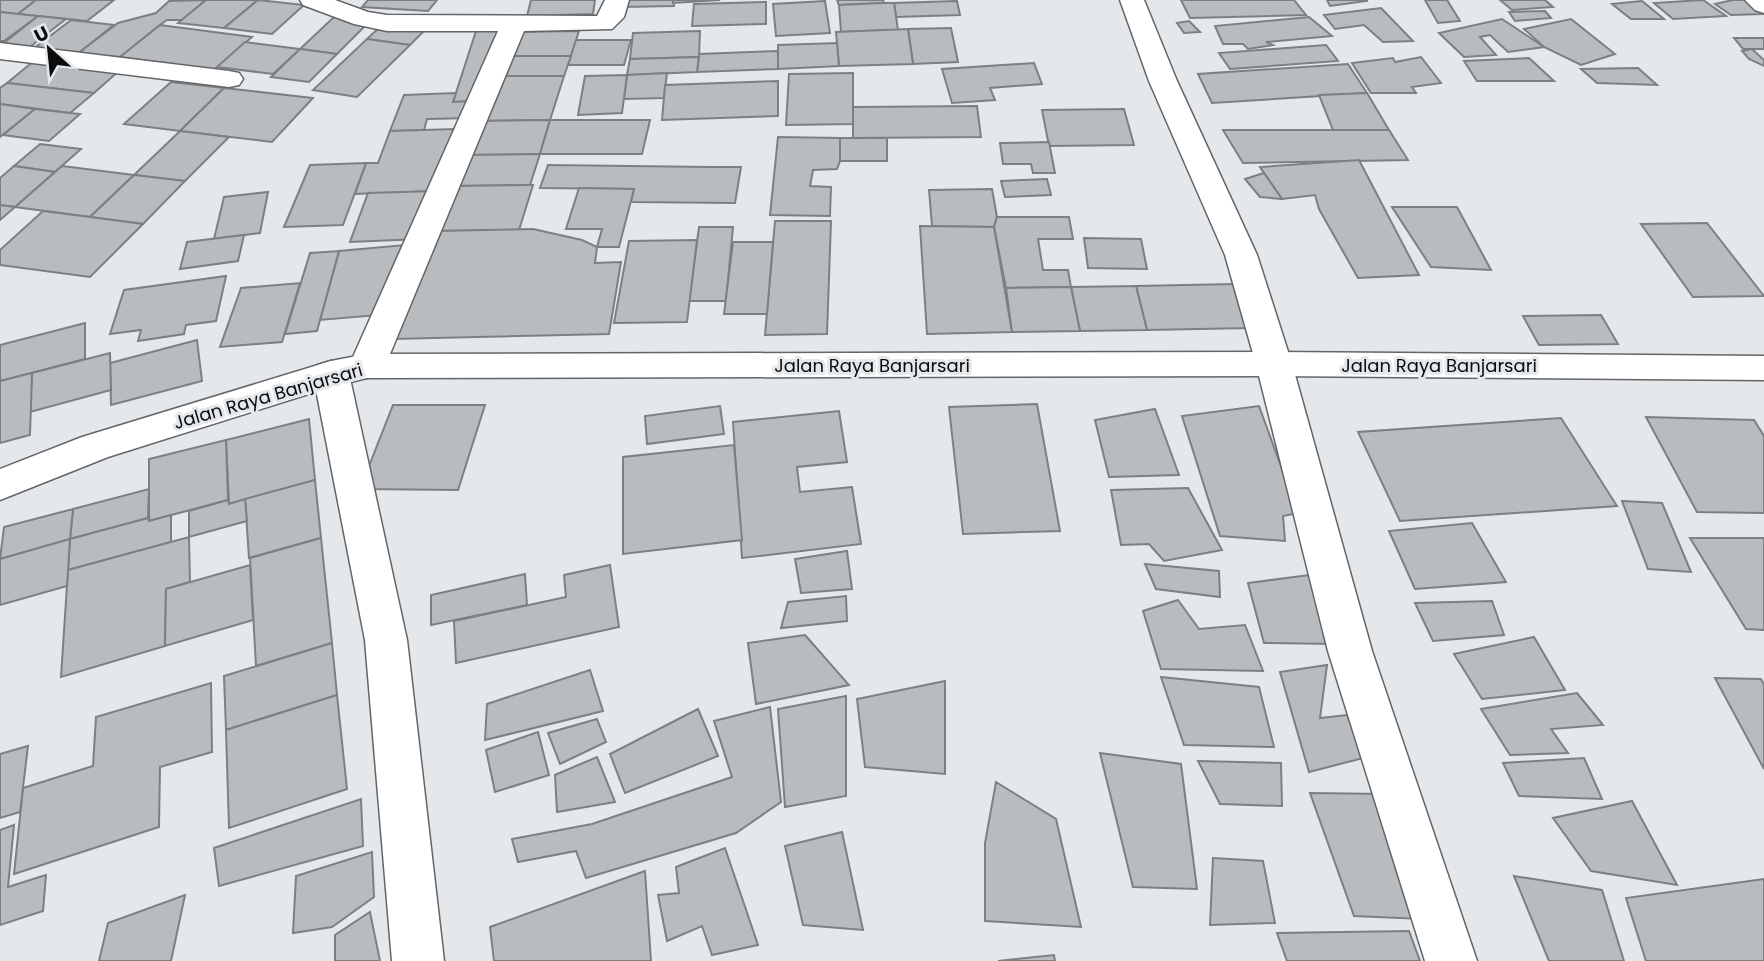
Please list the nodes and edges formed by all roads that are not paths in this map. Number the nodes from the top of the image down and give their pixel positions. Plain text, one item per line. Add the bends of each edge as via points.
1 (312, 0) edge
2 (617, 0) edge
3 (1132, 0) edge
4 (1757, 0) edge
5 (1764, 5) edge
6 (504, 25) junction
7 (0, 51) edge
8 (31, 54) junction
9 (0, 79) edge
10 (229, 79) dead end
11 (1273, 364) junction
12 (1764, 368) edge
13 (349, 370) junction
14 (0, 485) edge
15 (418, 961) edge
16 (1451, 961) edge

1 - 6 main road via 374,22
2 - 6 main road via 603,24
3 - 11 main road via 1241,255
4 - 5 main road
6 - 13 main road
7 - 8 main road
8 - 9 main road
8 - 10 main road
11 - 12 main road, Jalan Raya Banjarsari
11 - 13 main road, Jalan Raya Banjarsari
11 - 16 main road via 1350,651
13 - 14 main road, Jalan Raya Banjarsari via 95,447
13 - 15 main road via 386,640

